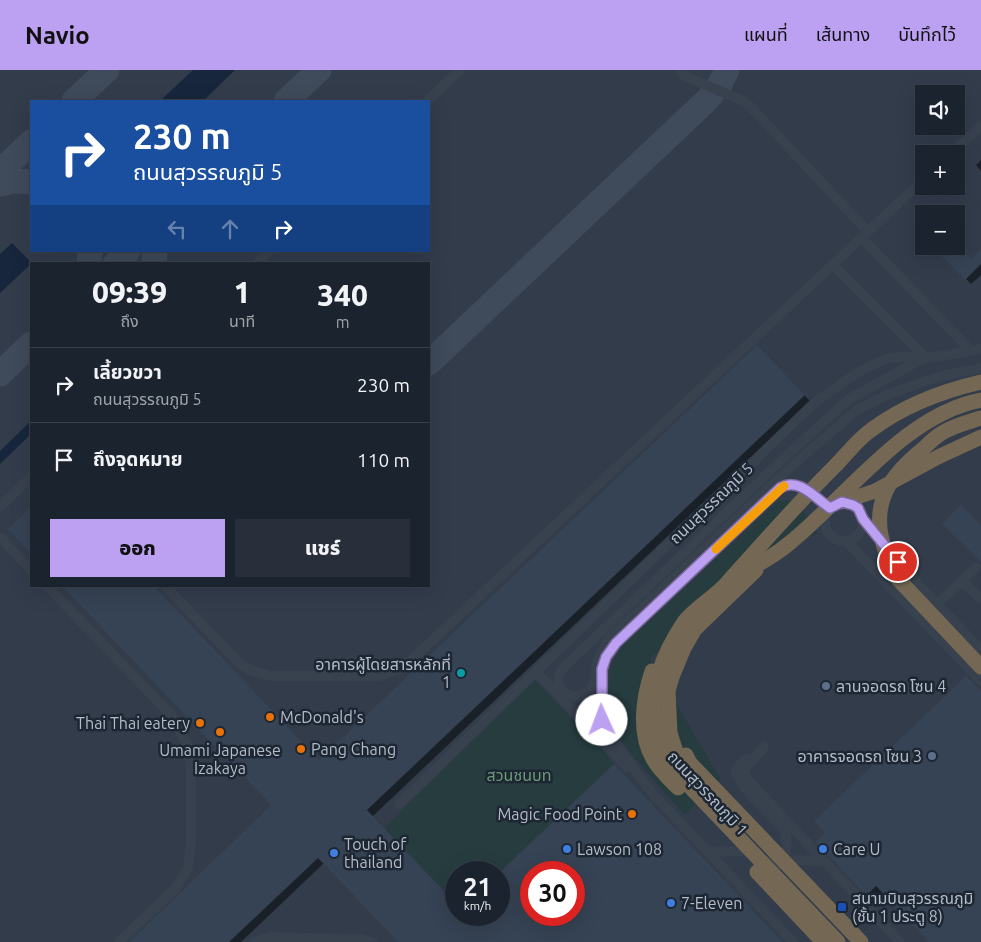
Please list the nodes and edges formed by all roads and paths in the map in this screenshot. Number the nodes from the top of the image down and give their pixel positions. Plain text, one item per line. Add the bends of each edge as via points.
1 (460, 70) edge
2 (680, 70) edge
3 (428, 100) edge
4 (981, 126) edge
5 (961, 145) edge
6 (915, 187) edge
7 (864, 234) junction
8 (268, 252) edge
9 (258, 262) edge
10 (832, 264) junction
11 (976, 350) edge
12 (924, 359) junction
13 (981, 368) edge
14 (981, 382) edge
15 (981, 400) edge
16 (981, 418) edge
17 (981, 437) edge
18 (30, 478) edge
19 (836, 505) junction
20 (0, 507) edge
21 (863, 519) junction
22 (0, 537) edge
23 (846, 541) junction
24 (766, 560) junction
25 (898, 562) junction
26 (976, 567) dead end
27 (30, 569) edge
28 (881, 577) junction
29 (962, 581) junction
30 (48, 587) edge
31 (166, 587) edge
32 (722, 588) junction
33 (611, 599) junction
34 (981, 599) edge
35 (938, 605) junction
36 (623, 611) junction
37 (962, 630) junction
38 (947, 645) junction
39 (981, 650) edge
40 (981, 667) edge
41 (536, 672) junction
42 (981, 681) edge
43 (549, 686) junction
44 (562, 691) junction
45 (565, 702) junction
46 (655, 797) junction
47 (399, 804) dead end
48 (707, 852) junction
49 (824, 861) junction
50 (780, 864) junction
51 (119, 942) edge
52 (254, 942) edge
53 (372, 942) edge
54 (793, 942) edge
55 (824, 942) edge
56 (838, 942) edge
57 (852, 942) edge
58 (861, 942) edge
59 (900, 942) edge

1 - 3 street
2 - 7 street via 686,76 751,107
4 - 5 street
6 - 7 street
7 - 10 street
7 - 11 street
8 - 9 street
10 - 12 street
10 - 31 street via 400,669 379,676 272,676 250,670 238,662
11 - 12 street, ถนนสุวรรณภูมิ 5
12 - 33 street, ถนนสุวรรณภูมิ 5 via 896,357 881,362 823,397
12 - 36 street, ถนนสุวรรณภูมิ 5 via 849,399
13 - 44 street, ถนนสุวรรณภูมิ 5 via 934,378 857,410 795,463 609,639 598,660 591,689 586,694 575,697
14 - 32 highway, ถนนสุวรรณภูมิ 1 via 914,403 870,430
15 - 24 highway, ถนนสุวรรณภูมิ 1 via 966,403 926,422 886,452 792,541
16 - 40 highway via 942,433 905,463 890,483 882,502 879,524 891,569 898,579
17 - 19 highway via 875,491
18 - 20 street
19 - 21 street via 853,505
19 - 23 street via 824,520 828,533
19 - 46 street via 800,486 791,484 780,488 616,643 606,657 602,679 603,722
21 - 23 street via 861,531
21 - 25 street
22 - 27 street
23 - 28 street
24 - 55 highway, ถนนสุวรรณภูมิ 1 via 721,584 687,610 677,623 654,664 648,682 644,701 646,741 660,769
24 - 57 highway, ถนนสุวรรณภูมิ 1 via 695,629 684,648 668,691 670,733 685,769
25 - 28 street via 887,565
25 - 35 street
26 - 29 street
28 - 38 street
29 - 34 street
29 - 35 street
30 - 51 street via 172,716 188,747 191,841 188,868 176,888
32 - 56 highway, ถนนสุวรรณภูมิ 1 via 689,617 669,648 659,674 655,728 674,770
32 - 58 highway, ถนนสุวรรณภูมิ 1 via 692,627 675,662 671,700 678,740 690,763
33 - 36 street
33 - 41 street, ถนนสุวรรณภูมิ 5
35 - 37 street
36 - 44 street, ถนนสุวรรณภูมิ 5 via 562,669 557,680
37 - 38 street
37 - 39 street
38 - 42 street
41 - 43 street, ถนนสุวรรณภูมิ 5
41 - 47 street
43 - 44 street, ถนนสุวรรณภูมิ 5
43 - 45 street, ถนนสุวรรณภูมิ 5
44 - 45 street, ถนนสุวรรณภูมิ 5
45 - 46 street, ถนนสุวรรณภูมิ 5
46 - 48 street
48 - 50 street via 749,853 772,864
48 - 54 street
49 - 50 street via 796,860
49 - 50 street via 745,774 745,768 764,746 739,766 736,775 784,829 787,848
49 - 59 street
50 - 57 street
52 - 53 street via 270,937 360,938

